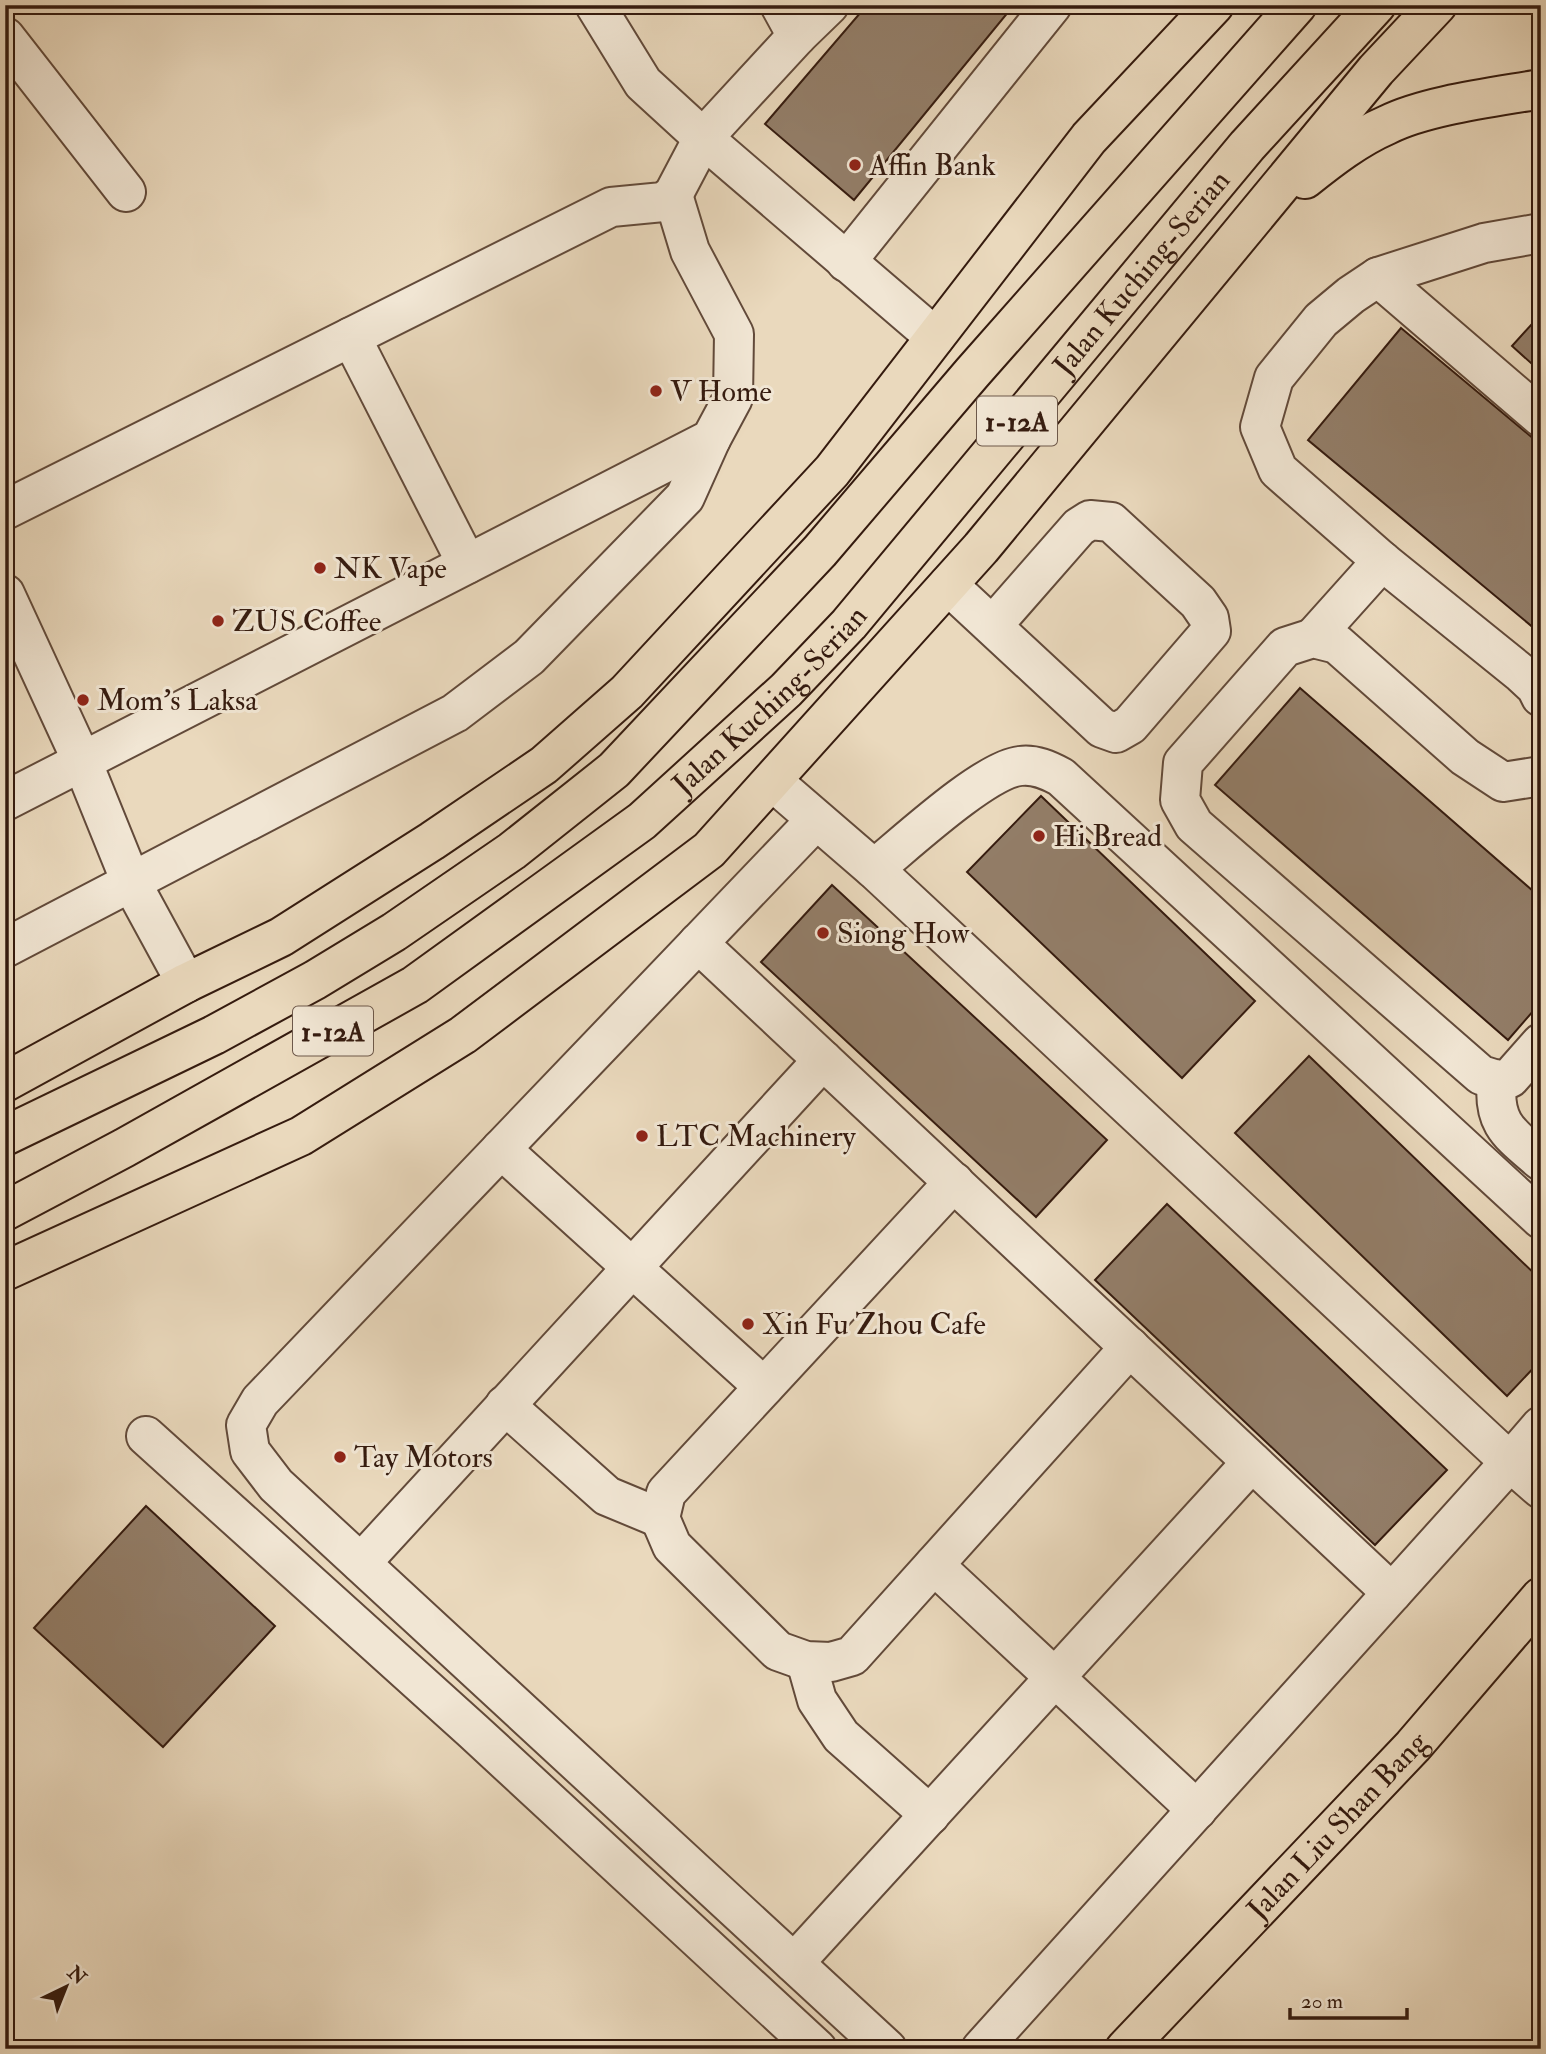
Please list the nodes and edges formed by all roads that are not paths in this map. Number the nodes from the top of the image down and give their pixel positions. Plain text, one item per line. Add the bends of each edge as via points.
1 (595, 5) edge
2 (830, 5) edge
3 (1052, 5) edge
4 (1214, 5) edge
5 (1297, 5) edge
6 (1376, 5) edge
7 (1437, 5) edge
8 (789, 21) edge
9 (5, 37) edge
10 (1541, 89) edge
11 (703, 138) junction
12 (126, 192) dead end
13 (673, 195) junction
14 (1254, 218) junction
15 (1541, 233) edge
16 (846, 262) junction
17 (1378, 276) junction
18 (351, 337) junction
19 (935, 337) junction
20 (1541, 417) edge
21 (711, 439) junction
22 (5, 510) edge
23 (1382, 561) junction
24 (467, 564) junction
25 (948, 585) junction
26 (5, 594) edge
27 (993, 625) junction
28 (1313, 638) junction
29 (1541, 697) edge
30 (82, 761) junction
31 (1541, 777) edge
32 (772, 781) junction
33 (5, 801) edge
34 (816, 820) junction
35 (874, 869) junction
36 (131, 882) junction
37 (698, 943) junction
38 (5, 948) edge
39 (1337, 950) junction
40 (186, 983) junction
41 (1298, 994) junction
42 (1541, 1043) edge
43 (823, 1060) junction
44 (1497, 1080) junction
45 (5, 1082) edge
46 (5, 1136) edge
47 (501, 1149) junction
48 (1541, 1161) edge
49 (954, 1182) junction
50 (5, 1211) edge
51 (1541, 1219) edge
52 (631, 1268) junction
53 (5, 1271) edge
54 (1130, 1347) junction
55 (764, 1387) junction
56 (505, 1405) junction
57 (1541, 1426) edge
58 (146, 1436) dead end
59 (1252, 1462) junction
60 (1510, 1462) junction
61 (1541, 1489) edge
62 (660, 1518) junction
63 (360, 1563) junction
64 (934, 1565) junction
65 (1392, 1593) junction
66 (1541, 1597) edge
67 (806, 1661) junction
68 (1055, 1678) junction
69 (1197, 1810) junction
70 (930, 1815) junction
71 (794, 1963) junction
72 (817, 2049) edge
73 (887, 2049) edge
74 (981, 2049) edge
75 (1125, 2049) edge

1 - 11 street via 643,83
2 - 8 street
3 - 16 street
4 - 19 main road via 1089,138
5 - 46 main road, Jalan Kuching-Serian via 820,551 614,770 512,851 315,980 214,1035
6 - 50 main road, Jalan Kuching-Serian / 1-12A via 1247,146 849,624 786,690 642,821 415,985
7 - 14 main road via 1376,70
8 - 11 street
9 - 12 street
10 - 14 main road via 1461,103 1388,124 1334,156
11 - 13 street
11 - 16 street
13 - 18 street via 663,202 611,207
13 - 21 street via 690,251 734,334 733,398
14 - 25 main road
15 - 17 street via 1484,243
16 - 19 street
17 - 20 street
17 - 23 street via 1297,345 1274,378 1260,427 1278,470
18 - 22 street
18 - 24 street
19 - 40 main road via 832,471 626,692 544,765 281,937
21 - 24 street
21 - 36 street via 685,498 529,657 455,713
23 - 28 street
23 - 29 street via 1522,674
24 - 30 street
25 - 27 street
25 - 32 main road
26 - 30 street
27 - 27 street via 1102,728 1116,733 1130,725 1211,631 1209,618 1189,593 1111,522 1090,520
28 - 31 street via 1337,644 1465,757 1503,782
28 - 39 street via 1285,647 1183,764 1180,800 1194,825
30 - 33 street
30 - 36 street
32 - 34 street
32 - 53 main road via 709,850 463,1035 301,1136
34 - 35 street
34 - 37 street
35 - 41 street via 995,773 1020,765 1042,768 1061,777
35 - 60 street
36 - 38 street
36 - 40 street
37 - 43 street
37 - 47 street
39 - 41 street
39 - 44 street via 1481,1075
40 - 45 main road
41 - 51 street
42 - 44 street via 1510,1078
43 - 49 street
43 - 52 street
44 - 48 street via 1494,1105 1510,1134
47 - 52 street
47 - 63 street via 260,1401 246,1425 250,1451 276,1485
49 - 54 street
49 - 55 street
52 - 55 street
52 - 56 street
54 - 59 street
54 - 64 street
55 - 62 street via 666,1493
56 - 62 street via 607,1496
56 - 63 street
57 - 60 street
58 - 72 street
59 - 65 street
59 - 68 street
60 - 61 street
60 - 65 street
62 - 67 street via 672,1546 778,1651
63 - 71 street
64 - 67 street via 852,1656 831,1662
64 - 68 street
65 - 69 street
66 - 75 main road, Jalan Liu Shan Bang via 1413,1746
67 - 70 street via 817,1700 841,1736
68 - 69 street
68 - 70 street
69 - 74 street
70 - 71 street
71 - 73 street

